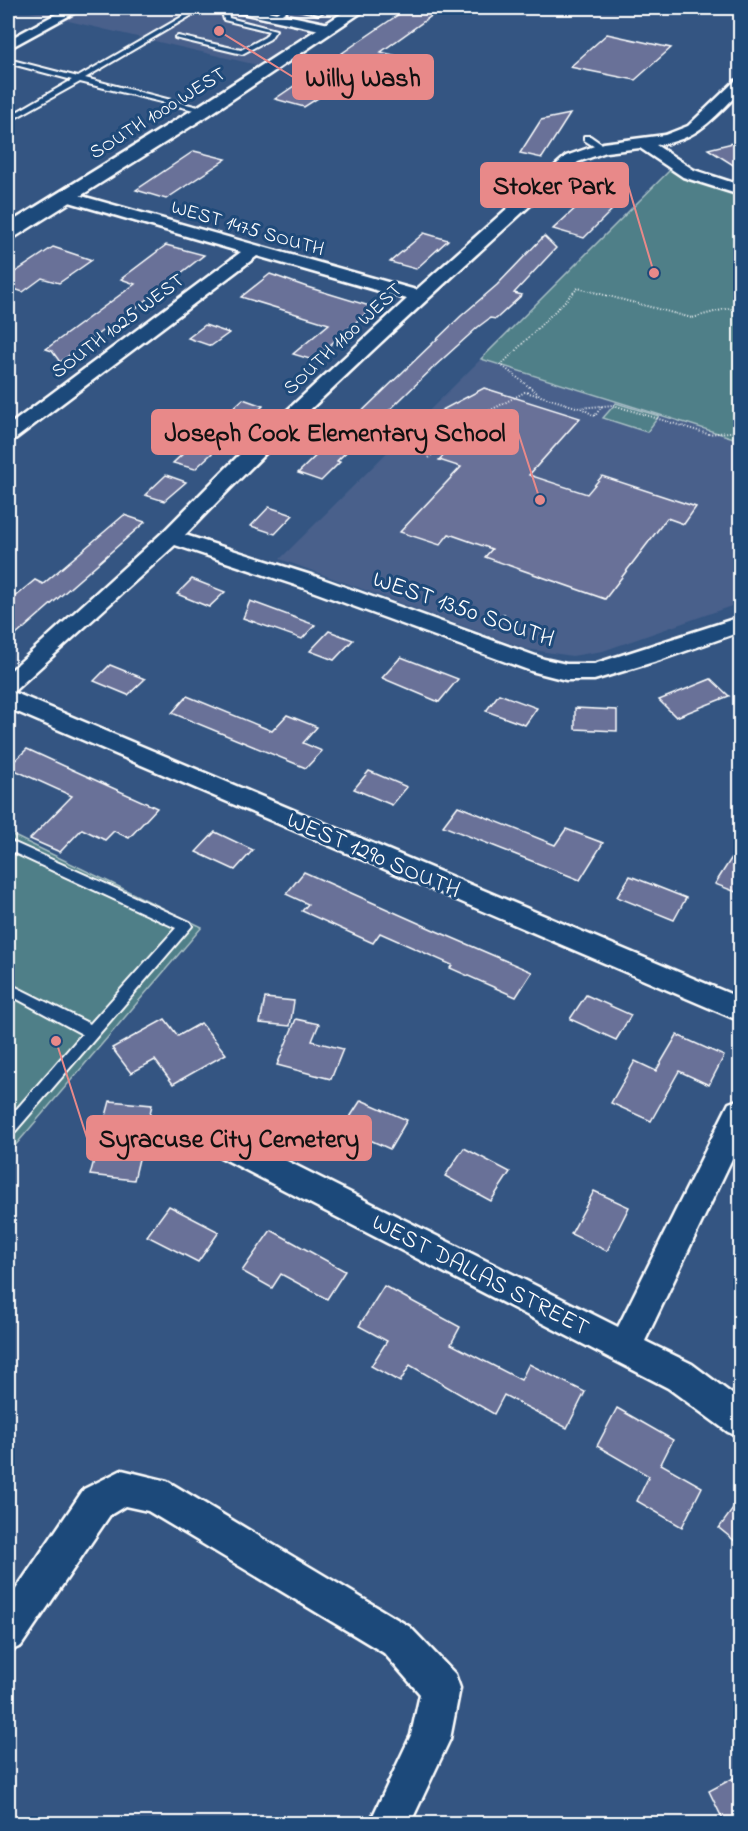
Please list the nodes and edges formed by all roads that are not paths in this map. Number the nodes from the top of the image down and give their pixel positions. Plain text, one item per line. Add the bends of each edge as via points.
1 (76, 8) edge
2 (201, 8) edge
3 (232, 8) edge
4 (237, 8) edge
5 (326, 8) edge
6 (360, 8) edge
7 (291, 11) edge
8 (274, 23) junction
9 (329, 28) junction
10 (178, 38) dead end
11 (8, 45) edge
12 (8, 61) edge
13 (79, 79) junction
14 (741, 84) edge
15 (203, 111) junction
16 (8, 120) edge
17 (586, 138) dead end
18 (644, 143) junction
19 (603, 148) junction
20 (741, 190) edge
21 (65, 196) junction
22 (9, 231) edge
23 (253, 251) junction
24 (420, 297) junction
25 (8, 435) edge
26 (171, 537) junction
27 (741, 624) edge
28 (8, 686) edge
29 (8, 699) edge
30 (8, 845) edge
31 (8, 988) edge
32 (741, 1010) edge
33 (92, 1032) junction
34 (741, 1112) edge
35 (8, 1129) edge
36 (214, 1139) dead end
37 (625, 1347) junction
38 (741, 1420) edge
39 (8, 1633) edge
40 (389, 1824) edge

1 - 11 street
2 - 13 lane
3 - 8 lane via 225,12 226,19
4 - 8 street
5 - 7 lane via 319,12
6 - 9 main road, SOUTH 1000 WEST
7 - 8 street
7 - 9 street
8 - 10 lane via 268,38 242,52
9 - 15 main road, SOUTH 1000 WEST
12 - 13 lane
13 - 15 lane
13 - 16 lane
14 - 18 street, SOUTH 1100 WEST via 693,129
15 - 21 main road, SOUTH 1000 WEST
17 - 19 lane
18 - 19 street, SOUTH 1100 WEST
18 - 20 street via 670,165 695,177
19 - 24 street, SOUTH 1100 WEST via 572,159
21 - 22 main road, SOUTH 1000 WEST
21 - 23 street, WEST 1475 SOUTH
23 - 24 street, WEST 1475 SOUTH
23 - 25 street, SOUTH 1025 WEST
24 - 26 street, SOUTH 1100 WEST via 245,460
26 - 27 street, WEST 1350 SOUTH via 309,582 530,663 566,672 594,672
26 - 28 street, SOUTH 1100 WEST
29 - 32 street, WEST 1290 SOUTH
30 - 33 lane via 185,926
31 - 33 lane
33 - 35 lane
34 - 37 street
36 - 37 street, WEST DALLAS STREET
37 - 38 street, WEST DALLAS STREET via 680,1376
39 - 40 street via 98,1502 122,1488 154,1494 398,1640 441,1688 430,1739

